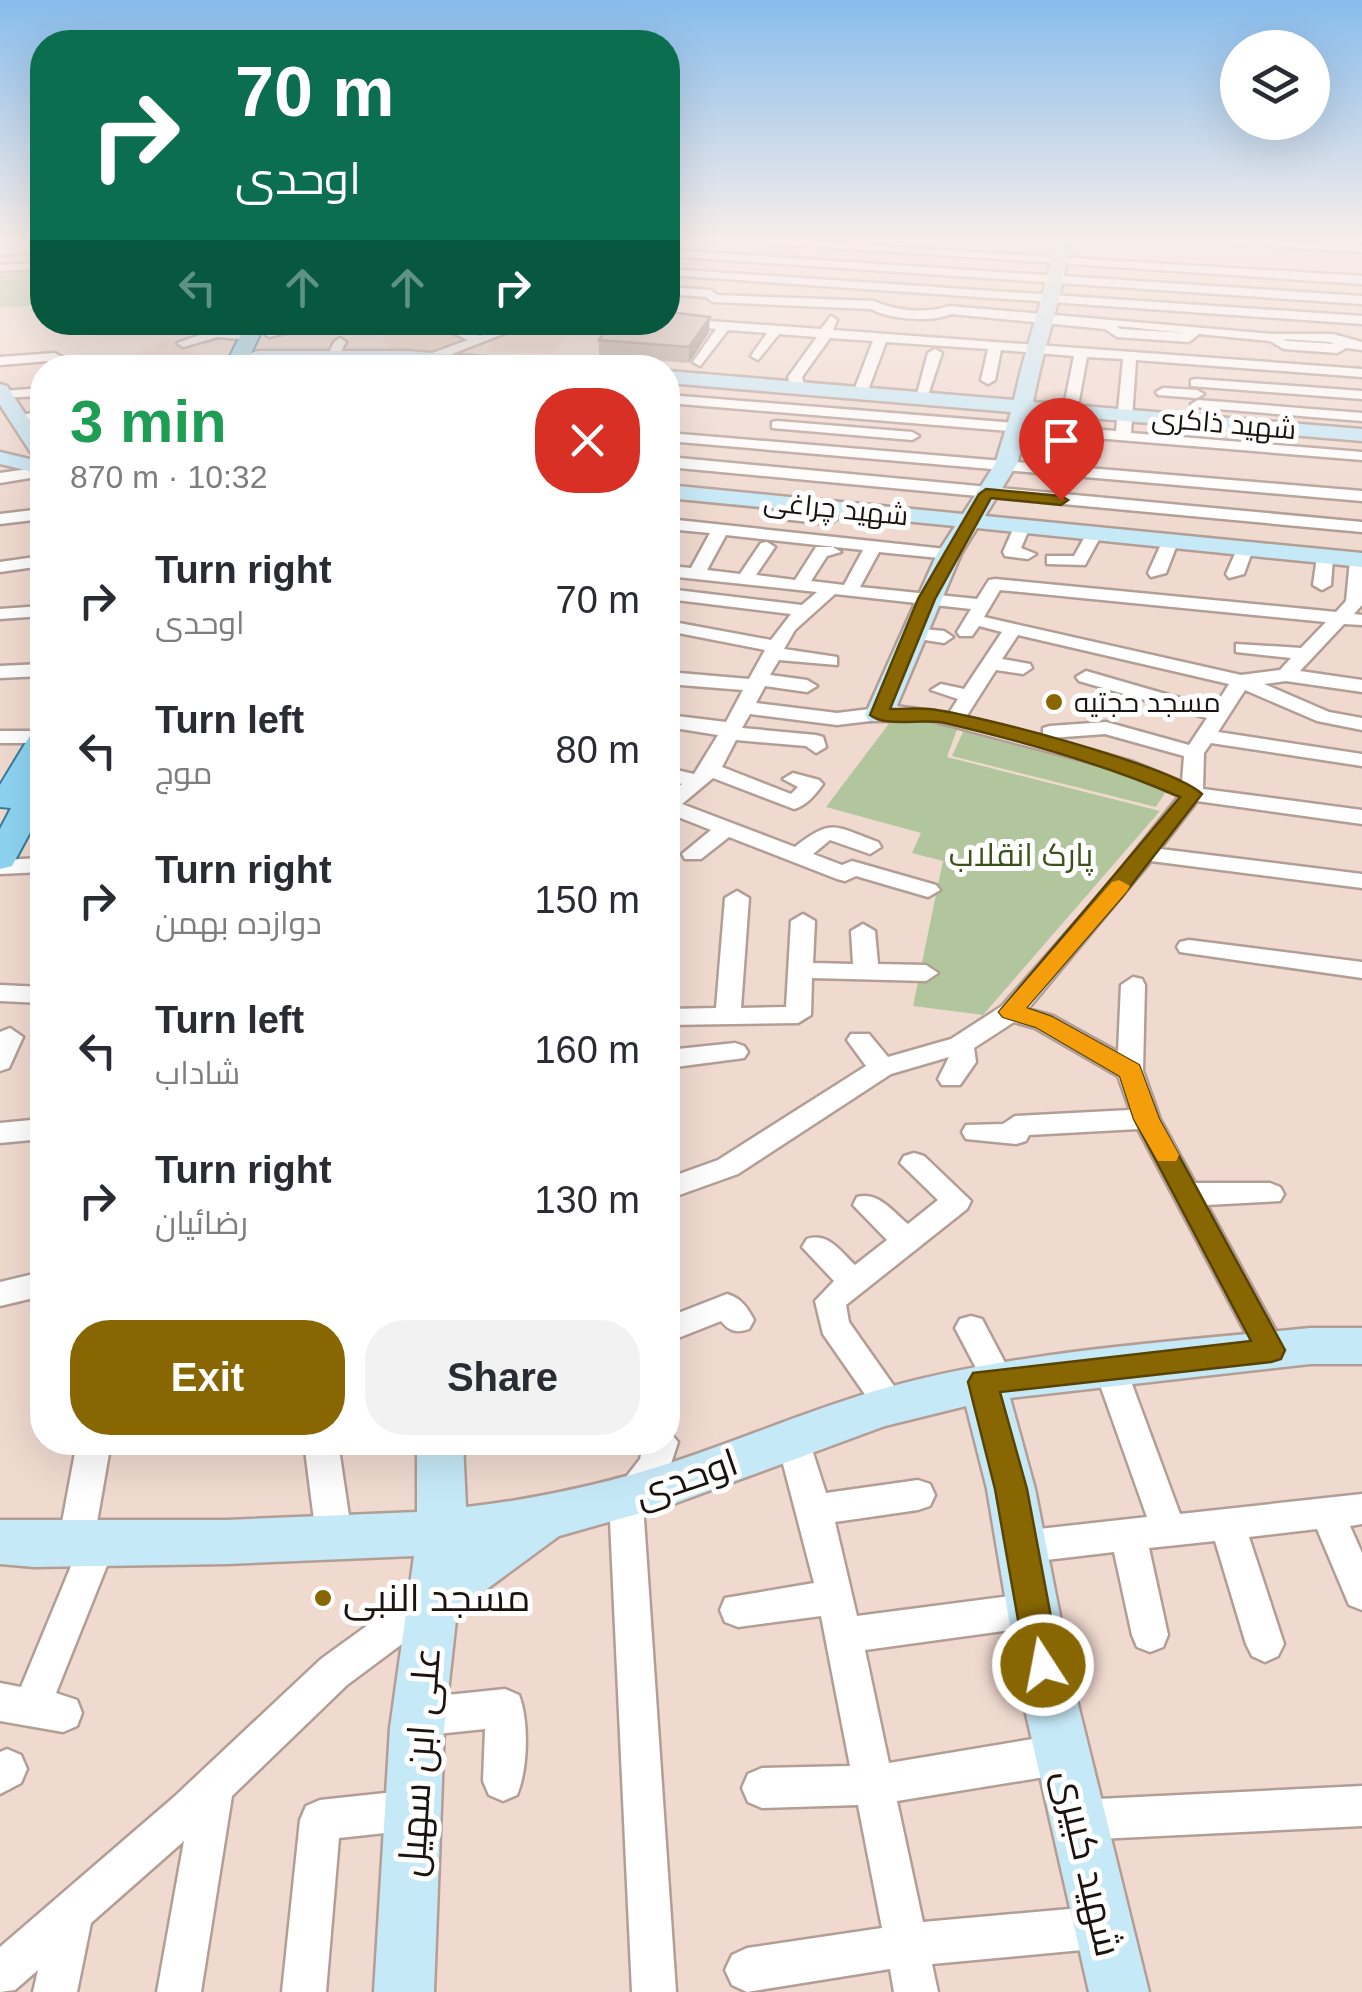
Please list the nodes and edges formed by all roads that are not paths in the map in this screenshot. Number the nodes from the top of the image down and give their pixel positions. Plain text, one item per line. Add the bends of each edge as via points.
1 (719, 334) edge
2 (773, 334) edge
3 (824, 334) edge
4 (838, 334) edge
5 (1038, 334) edge
6 (1149, 334) edge
7 (1205, 334) edge
8 (210, 335) edge
9 (227, 335) edge
10 (467, 335) edge
11 (493, 335) edge
12 (882, 337) junction
13 (479, 340) junction
14 (258, 341) edge
15 (183, 343) dead end
16 (996, 345) junction
17 (1362, 346) edge
18 (1034, 348) junction
19 (1081, 352) junction
20 (935, 353) dead end
21 (203, 354) dead end
22 (380, 355) edge
23 (440, 355) edge
24 (1130, 355) junction
25 (758, 356) dead end
26 (1148, 356) junction
27 (1194, 360) junction
28 (700, 362) dead end
29 (1362, 372) edge
30 (1128, 373) junction
31 (1149, 374) dead end
32 (680, 378) edge
33 (988, 380) dead end
34 (750, 384) junction
35 (798, 388) junction
36 (1163, 392) dead end
37 (860, 394) junction
38 (1362, 395) edge
39 (15, 397) edge
40 (920, 398) junction
41 (1198, 401) junction
42 (680, 402) edge
43 (680, 409) edge
44 (1070, 411) junction
45 (732, 413) junction
46 (1126, 416) junction
47 (1362, 418) edge
48 (30, 419) edge
49 (30, 429) edge
50 (1362, 435) edge
51 (1009, 437) junction
52 (1122, 437) junction
53 (680, 438) edge
54 (936, 438) dead end
55 (714, 440) junction
56 (1362, 456) edge
57 (0, 458) edge
58 (680, 464) edge
59 (698, 466) junction
60 (1289, 466) dead end
61 (30, 467) edge
62 (30, 472) edge
63 (0, 478) edge
64 (680, 486) edge
65 (1272, 487) junction
66 (680, 493) edge
67 (986, 494) junction
68 (1362, 496) edge
69 (813, 514) junction
70 (778, 515) dead end
71 (30, 516) edge
72 (0, 520) edge
73 (970, 521) junction
74 (680, 525) edge
75 (1022, 527) junction
76 (1362, 527) edge
77 (721, 529) junction
78 (1094, 534) junction
79 (1170, 542) junction
80 (874, 546) junction
81 (767, 548) dead end
82 (1245, 549) junction
83 (833, 552) dead end
84 (949, 554) junction
85 (1028, 554) dead end
86 (1325, 557) junction
87 (1053, 560) dead end
88 (1360, 560) edge
89 (30, 562) edge
90 (0, 566) edge
91 (680, 572) edge
92 (1157, 572) dead end
93 (696, 574) junction
94 (1080, 574) dead end
95 (1235, 574) dead end
96 (745, 580) junction
97 (1322, 585) dead end
98 (800, 586) junction
99 (840, 590) junction
100 (1069, 591) junction
101 (680, 595) edge
102 (926, 599) junction
103 (803, 610) junction
104 (30, 612) edge
105 (0, 614) edge
106 (973, 619) junction
107 (1350, 619) edge
108 (1013, 628) junction
109 (680, 629) edge
110 (912, 632) junction
111 (944, 636) dead end
112 (774, 650) junction
113 (1249, 651) dead end
114 (1305, 654) junction
115 (830, 661) dead end
116 (1085, 662) junction
117 (990, 663) junction
118 (1023, 668) dead end
119 (30, 671) edge
120 (0, 672) edge
121 (1286, 675) junction
122 (680, 679) edge
123 (756, 682) junction
124 (1240, 682) junction
125 (808, 686) dead end
126 (1362, 686) edge
127 (941, 690) dead end
128 (970, 696) junction
129 (743, 706) junction
130 (1218, 714) junction
131 (879, 715) junction
132 (954, 720) junction
133 (680, 723) edge
134 (1362, 724) edge
135 (728, 731) junction
136 (1050, 732) dead end
137 (0, 737) edge
138 (30, 738) edge
139 (1199, 744) junction
140 (816, 747) dead end
141 (1362, 760) edge
142 (680, 775) edge
143 (704, 776) junction
144 (30, 780) edge
145 (792, 780) dead end
146 (1192, 794) junction
147 (680, 795) edge
148 (680, 810) edge
149 (0, 812) edge
150 (1362, 817) edge
151 (887, 826) dead end
152 (726, 829) junction
153 (870, 847) junction
154 (693, 854) dead end
155 (1146, 854) junction
156 (797, 856) junction
157 (0, 863) edge
158 (30, 864) edge
159 (852, 868) junction
160 (1362, 881) edge
161 (928, 890) dead end
162 (737, 898) dead end
163 (802, 921) dead end
164 (863, 931) dead end
165 (1188, 946) dead end
166 (866, 969) junction
167 (800, 970) junction
168 (1362, 970) edge
169 (926, 973) dead end
170 (1133, 985) dead end
171 (0, 993) edge
172 (30, 994) edge
173 (1011, 1012) junction
174 (728, 1016) junction
175 (680, 1018) edge
176 (860, 1040) dead end
177 (960, 1045) junction
178 (735, 1052) dead end
179 (680, 1058) edge
180 (882, 1068) junction
181 (1130, 1071) junction
182 (951, 1079) dead end
183 (1146, 1119) junction
184 (30, 1131) edge
185 (976, 1132) dead end
186 (0, 1133) edge
187 (914, 1163) dead end
188 (680, 1188) edge
189 (1188, 1194) junction
190 (1270, 1194) dead end
191 (866, 1205) dead end
192 (908, 1240) junction
193 (817, 1247) dead end
194 (854, 1282) junction
195 (30, 1287) edge
196 (0, 1294) edge
197 (738, 1320) dead end
198 (680, 1325) edge
199 (972, 1328) dead end
200 (1362, 1346) edge
201 (1271, 1350) junction
202 (1110, 1368) junction
203 (990, 1381) junction
204 (892, 1406) junction
205 (794, 1440) junction
206 (93, 1455) edge
207 (323, 1455) edge
208 (440, 1455) edge
209 (658, 1455) edge
210 (918, 1495) dead end
211 (626, 1499) junction
212 (814, 1510) junction
213 (1345, 1511) edge
214 (548, 1517) junction
215 (1227, 1524) junction
216 (1170, 1530) junction
217 (442, 1532) junction
218 (1128, 1534) junction
219 (334, 1536) junction
220 (0, 1542) edge
221 (87, 1544) junction
222 (1021, 1547) junction
223 (1362, 1593) edge
224 (834, 1597) junction
225 (432, 1600) junction
226 (738, 1610) dead end
227 (1032, 1610) junction
228 (1150, 1635) dead end
229 (842, 1636) junction
230 (1265, 1644) dead end
231 (32, 1707) edge
232 (418, 1718) junction
233 (1063, 1754) junction
234 (503, 1781) dead end
235 (872, 1785) junction
236 (214, 1787) junction
237 (762, 1788) dead end
238 (1362, 1806) edge
239 (413, 1810) junction
240 (1078, 1820) junction
241 (73, 1909) junction
242 (1104, 1928) junction
243 (908, 1945) junction
244 (748, 1970) dead end
245 (0, 1975) edge
246 (56, 1992) edge
247 (179, 1992) edge
248 (304, 1992) edge
249 (404, 1992) edge
250 (654, 1992) edge
251 (916, 1992) edge
252 (1118, 1992) edge

1 - 28 street
2 - 25 street
3 - 35 street via 795,377
4 - 12 street
5 - 18 street
6 - 26 street
7 - 17 street via 1333,338
8 - 15 street
9 - 14 street
10 - 13 street
11 - 13 street
12 - 16 street
12 - 37 street
13 - 23 street
14 - 21 street
14 - 22 street
16 - 18 street
16 - 33 street
18 - 19 street
18 - 51 street
19 - 24 street
19 - 44 street
20 - 40 street
24 - 26 street
24 - 30 street
26 - 27 street
27 - 29 street
27 - 41 street
30 - 31 street
30 - 46 street
32 - 34 street, شهید ذاکری
34 - 35 street, شهید ذاکری
34 - 45 street
35 - 37 street, شهید ذاکری
36 - 41 street
37 - 40 street, شهید ذاکری
38 - 41 street via 1243,390
39 - 48 street
39 - 49 street
40 - 51 street, شهید ذاکری
41 - 46 street, شهید ذاکری
41 - 47 street
41 - 50 street, شهید ذاکری
42 - 45 street
43 - 45 street
44 - 46 street, شهید ذاکری
44 - 51 street, شهید ذاکری
45 - 51 street
45 - 54 street
45 - 55 street
46 - 52 street
51 - 52 street
51 - 55 street
51 - 65 street via 1056,462 1193,467
51 - 67 street
52 - 56 street
53 - 55 street
55 - 59 street
57 - 61 street
58 - 59 street
59 - 64 street
59 - 67 street
60 - 65 street via 1263,465
62 - 63 street
65 - 68 street via 1328,487
66 - 69 street, شهید چراغی
67 - 73 street
67 - 76 street
69 - 70 street
69 - 73 street, شهید چراغی
71 - 72 street
73 - 75 street, شهید چراغی
73 - 84 street
74 - 77 street
75 - 78 street, شهید چراغی
75 - 85 street via 1011,552
77 - 80 street
77 - 93 street
78 - 79 street, شهید چراغی
78 - 87 street via 1078,561
79 - 82 street, شهید چراغی
79 - 92 street
80 - 84 street
80 - 99 street
81 - 96 street
82 - 86 street, شهید چراغی
82 - 95 street
83 - 98 street via 822,551
84 - 102 street
86 - 88 street, شهید چراغی
86 - 97 street
88 - 107 street
89 - 90 street
91 - 93 street
93 - 96 street
94 - 100 street
96 - 98 street
98 - 99 street
99 - 102 street
99 - 103 street
100 - 106 street via 994,584
100 - 107 street via 1247,618
101 - 103 street
102 - 106 street
102 - 110 street
103 - 112 street
104 - 105 street
106 - 108 street
107 - 114 street
108 - 116 street
108 - 117 street
109 - 112 street
110 - 111 street
110 - 131 street
112 - 115 street
112 - 123 street
113 - 114 street
114 - 121 street
116 - 124 street via 1134,650
116 - 130 street via 1160,706
117 - 118 street
117 - 128 street
119 - 120 street
121 - 124 street
121 - 126 street
122 - 123 street
123 - 125 street
123 - 129 street
124 - 130 street
124 - 134 street via 1324,717
127 - 128 street
128 - 132 street
129 - 131 street via 838,719
129 - 135 street
130 - 139 street
131 - 132 street
132 - 146 street via 1126,766
133 - 135 street
135 - 140 street
135 - 143 street
136 - 139 street via 1106,728
137 - 138 street
139 - 141 street
139 - 146 street
142 - 143 street
143 - 145 street via 794,803 812,784
143 - 147 street
144 - 149 main road
144 - 157 main road
146 - 150 street
146 - 155 street
148 - 152 street
151 - 153 street
152 - 154 street
152 - 156 street
153 - 156 street via 827,832
153 - 159 street
155 - 160 street
155 - 173 street
156 - 159 street via 845,874
157 - 158 street
159 - 161 street
162 - 174 street
163 - 167 street
164 - 166 street
165 - 168 street
166 - 167 street
166 - 169 street
167 - 174 street via 798,1015
170 - 181 street
171 - 172 street
173 - 177 street
173 - 181 street via 1044,1022
174 - 175 street
176 - 180 street
177 - 180 street
177 - 182 street via 962,1062
178 - 179 street
180 - 188 street via 728,1168
181 - 183 street
183 - 185 street via 1015,1126 1016,1134
183 - 189 street
184 - 186 street
187 - 192 street via 958,1201
189 - 190 street
189 - 201 street
191 - 192 street
192 - 194 street
193 - 194 street
194 - 204 street via 830,1301 834,1325
195 - 196 street
197 - 198 street via 727,1306
199 - 203 street
200 - 201 street, اوحدی
201 - 202 street, اوحدی
202 - 203 street, اوحدی
202 - 216 street
203 - 204 street, اوحدی
203 - 222 street, شهید کبیری
204 - 205 street, اوحدی
205 - 211 street, اوحدی
205 - 212 street
206 - 221 street
207 - 219 street
208 - 217 street, علی ابن سهیل
209 - 211 street
210 - 212 street
211 - 214 street, اوحدی
211 - 250 street
212 - 224 street
213 - 215 street
213 - 223 street
214 - 217 street, اوحدی
214 - 225 street
215 - 216 street
215 - 230 street
216 - 218 street
217 - 219 street, اوحدی
217 - 225 street, علی ابن سهیل
218 - 222 street
218 - 228 street
219 - 221 street, اوحدی
220 - 221 street, اوحدی
221 - 231 street
222 - 227 street, شهید کبیری
224 - 226 street
224 - 229 street
225 - 232 street, علی ابن سهیل
225 - 236 street via 334,1672
227 - 229 street
227 - 233 street, شهید کبیری
229 - 235 street
232 - 234 street via 505,1708
232 - 239 street, علی ابن سهیل
233 - 235 street
233 - 240 street, شهید کبیری
235 - 237 street
235 - 243 street
236 - 241 street
236 - 247 street
238 - 240 street
239 - 248 street via 320,1820
239 - 249 street, علی ابن سهیل
240 - 242 street, شهید کبیری
241 - 245 street
241 - 246 street
242 - 243 street
242 - 252 street, شهید کبیری
243 - 244 street
243 - 251 street

